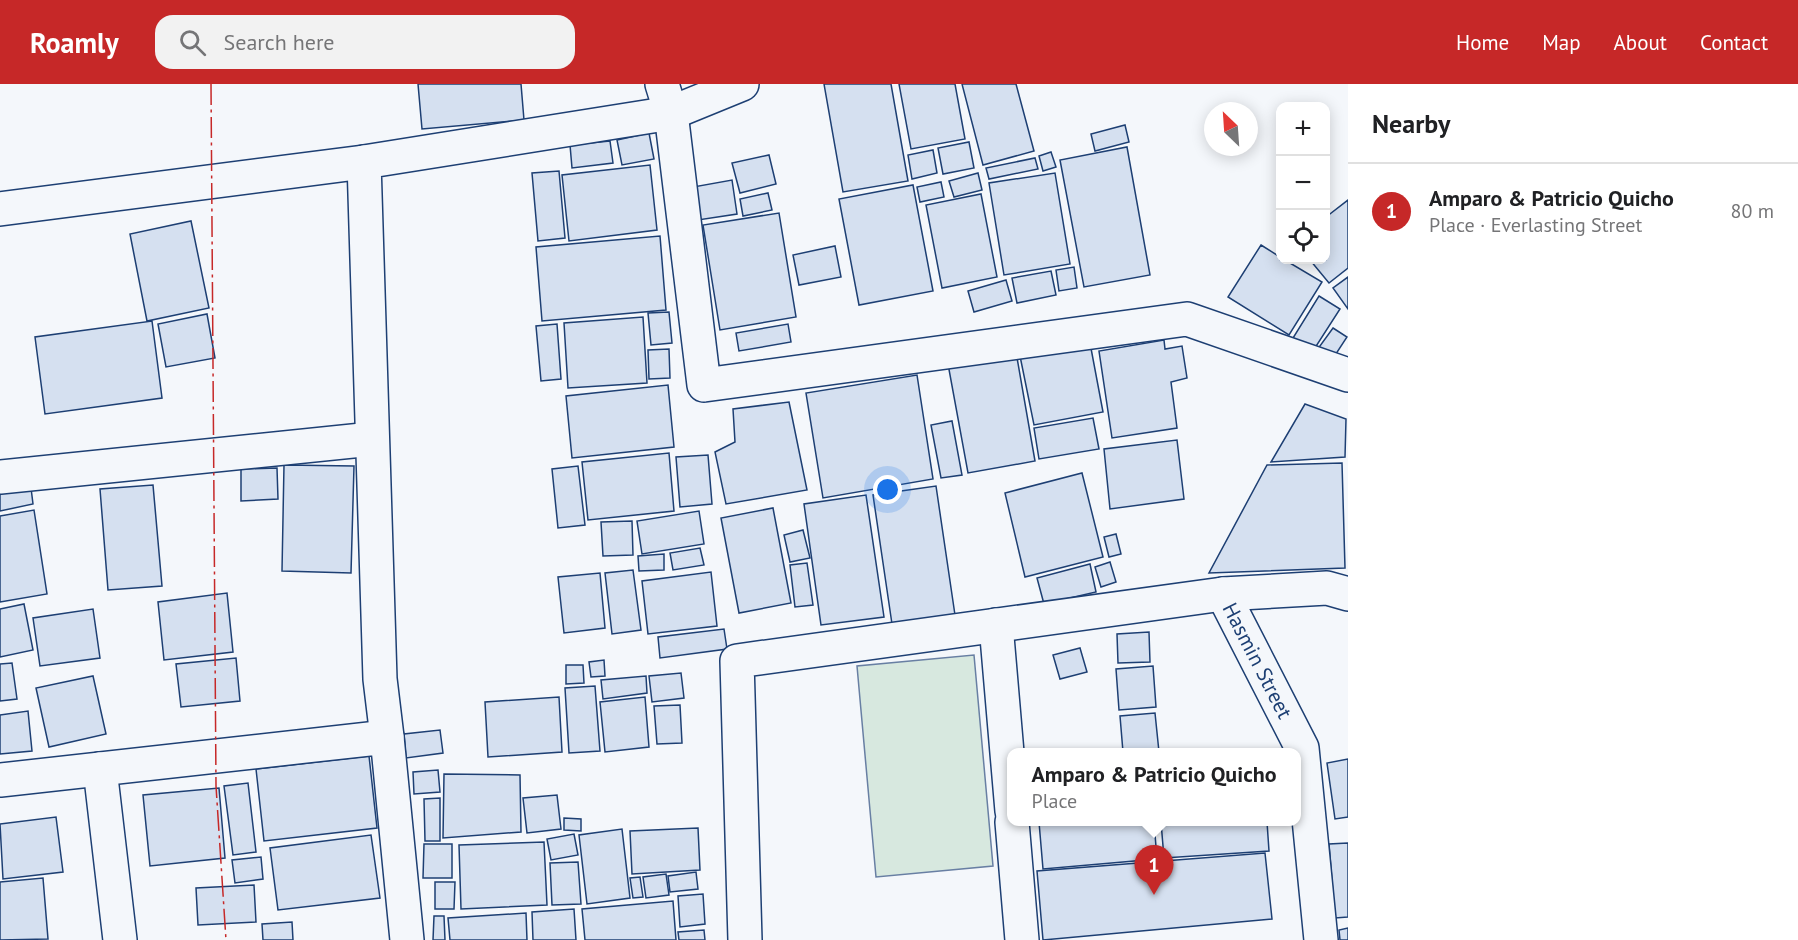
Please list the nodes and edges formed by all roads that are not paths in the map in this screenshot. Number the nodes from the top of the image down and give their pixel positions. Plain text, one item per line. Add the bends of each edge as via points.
1 (742, 84) edge
2 (666, 98) edge
3 (364, 162) junction
4 (0, 209) edge
5 (1348, 375) edge
6 (372, 439) junction
7 (0, 477) edge
8 (1222, 594) junction
9 (1348, 594) edge
10 (996, 625) junction
11 (387, 737) junction
12 (1007, 761) edge
13 (100, 769) junction
14 (0, 780) edge
15 (1012, 826) edge
16 (120, 940) edge
17 (407, 940) edge
18 (745, 940) edge
19 (1022, 940) edge
20 (1321, 940) edge

1 - 2 street
2 - 3 street
2 - 5 street via 704,385 1187,319
3 - 4 street
3 - 6 street
6 - 7 street
6 - 11 street via 380,679
8 - 9 street via 1327,588
8 - 10 street
8 - 20 street, Hasmin Street via 1302,748
10 - 12 street
10 - 18 street via 737,661
11 - 13 street
11 - 17 street
13 - 14 street
13 - 16 street
15 - 19 street

